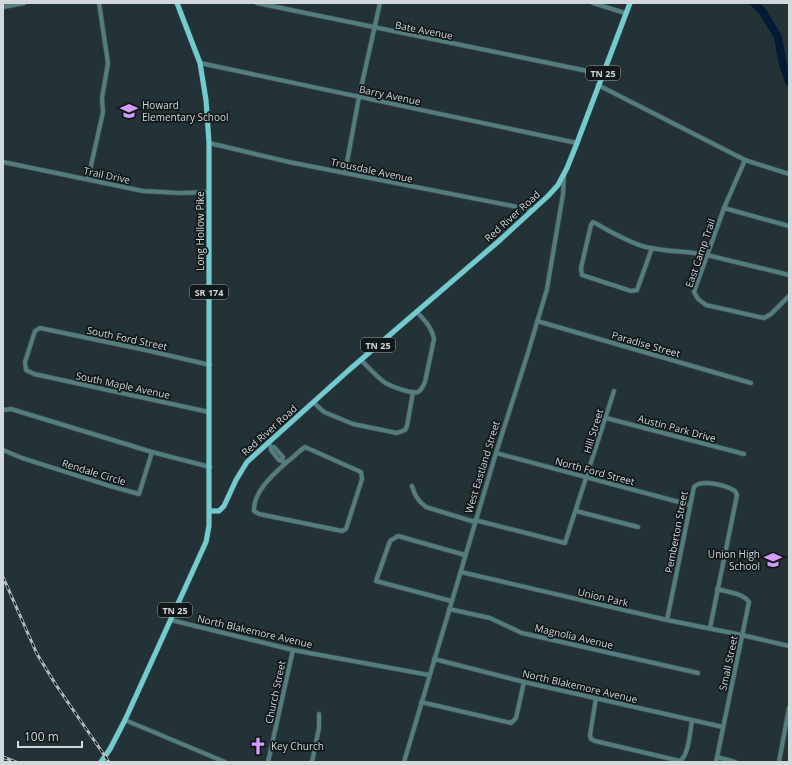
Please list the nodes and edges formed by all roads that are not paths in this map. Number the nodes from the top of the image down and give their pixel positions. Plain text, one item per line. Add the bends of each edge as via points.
1 (24, 3) edge
2 (99, 3) edge
3 (177, 3) edge
4 (257, 3) edge
5 (380, 3) edge
6 (593, 3) edge
7 (630, 3) edge
8 (3, 7) edge
9 (625, 13) junction
10 (375, 28) junction
11 (200, 63) junction
12 (602, 74) junction
13 (598, 85) junction
14 (359, 97) junction
15 (209, 143) junction
16 (577, 143) junction
17 (745, 160) junction
18 (3, 162) edge
19 (345, 173) junction
20 (564, 174) junction
21 (789, 174) edge
22 (88, 179) junction
23 (558, 185) joint
24 (209, 192) junction
25 (724, 208) junction
26 (533, 210) junction
27 (789, 226) edge
28 (652, 248) junction
29 (707, 255) junction
30 (789, 275) edge
31 (789, 296) edge
32 (417, 312) junction
33 (537, 322) junction
34 (361, 360) junction
35 (210, 366) junction
36 (34, 374) joint
37 (751, 383) dead end
38 (614, 391) dead end
39 (413, 392) junction
40 (313, 402) junction
41 (3, 410) edge
42 (209, 412) junction
43 (606, 418) junction
44 (269, 445) junction
45 (3, 450) edge
46 (152, 452) junction
47 (496, 453) junction
48 (744, 454) dead end
49 (284, 462) junction
50 (210, 467) junction
51 (587, 477) junction
52 (412, 486) dead end
53 (690, 505) junction
54 (576, 511) junction
55 (210, 512) junction
56 (475, 521) junction
57 (638, 527) dead end
58 (465, 555) junction
59 (460, 572) junction
60 (717, 589) junction
61 (451, 601) junction
62 (449, 608) junction
63 (171, 620) junction
64 (667, 620) junction
65 (710, 628) junction
66 (742, 635) junction
67 (789, 646) edge
68 (293, 650) junction
69 (434, 659) junction
70 (698, 673) dead end
71 (429, 676) junction
72 (524, 682) junction
73 (596, 698) junction
74 (421, 702) junction
75 (789, 708) edge
76 (319, 714) dead end
77 (125, 720) junction
78 (692, 721) junction
79 (723, 727) junction
80 (716, 760) edge
81 (101, 762) edge
82 (225, 762) edge
83 (268, 762) edge
84 (312, 762) edge
85 (404, 762) edge
86 (735, 762) edge
87 (779, 762) edge

1 - 8 street
2 - 22 street via 108,63 102,98 103,112
3 - 11 main road, Long Hollow Pike / SR 174
4 - 10 street, Bate Avenue
5 - 10 street
6 - 9 street
7 - 9 main road, TN 25
9 - 12 main road, TN 25
10 - 12 street, Bate Avenue
10 - 14 street
11 - 14 street, Barry Avenue
11 - 15 main road, Long Hollow Pike / SR 174
12 - 13 main road, TN 25
13 - 16 main road, TN 25
13 - 17 street
14 - 16 street, Barry Avenue
14 - 19 street
15 - 19 street, Trousdale Avenue
15 - 24 main road, Long Hollow Pike / SR 174
16 - 20 main road, West Eastland Street / TN 25
17 - 21 street
17 - 25 street, East Camp Trail
18 - 22 street, Trail Drive
19 - 26 street, Trousdale Avenue
20 - 23 main road, West Eastland Street / TN 25
20 - 33 street, West Eastland Street via 550,275
22 - 24 street, Trail Drive via 144,191
23 - 26 main road, Red River Road / TN 25
24 - 35 main road, Long Hollow Pike / SR 174
25 - 27 street
25 - 29 street, East Camp Trail
26 - 32 main road, Red River Road / TN 25
28 - 28 street via 631,242 593,222 580,268 582,275 631,291 637,290
28 - 29 street
29 - 30 street
29 - 31 street, East Camp Trail via 694,292 706,305 764,318
32 - 34 main road, Red River Road / TN 25
32 - 39 street via 433,332 434,339 425,382 419,392
33 - 37 street, Paradise Street
33 - 47 street, West Eastland Street
34 - 39 street via 385,382
34 - 40 main road, Red River Road / TN 25
35 - 36 street, South Ford Street via 40,328 35,331 24,362 26,370
35 - 42 main road, Long Hollow Pike / SR 174
36 - 42 street, South Maple Avenue
38 - 43 street, Hill Street
39 - 40 street via 408,426 397,434 343,421 324,412
40 - 44 main road, Red River Road / TN 25
41 - 46 street via 11,409
42 - 50 main road, Long Hollow Pike / SR 174
43 - 48 street, Austin Park Drive
43 - 51 street, Hill Street
44 - 49 street via 279,460
44 - 55 main road, Red River Road / TN 25 via 242,468 224,506 219,511
45 - 46 street, Rendale Circle via 139,494
46 - 50 street
47 - 51 street, North Ford Street
47 - 56 street, West Eastland Street
49 - 49 street via 305,448 361,472 362,479 346,529 342,531 256,513 254,507 260,490
50 - 55 main road, Long Hollow Pike / SR 174
51 - 53 street, North Ford Street
51 - 54 street, Hill Street
52 - 56 street via 416,498 426,507
53 - 60 street, Pemberton Street via 694,487 703,482 732,489 737,495
53 - 64 street, Pemberton Street
54 - 56 street, Hill Street via 565,544
54 - 57 street
55 - 63 main road, TN 25 via 206,542
56 - 58 street, West Eastland Street
58 - 59 street, West Eastland Street
58 - 61 street via 398,536 390,541 376,581
59 - 61 street, West Eastland Street
59 - 64 street, Union Park
60 - 65 street, Pemberton Street
60 - 66 street, Small Street via 742,596 749,602
61 - 62 street, West Eastland Street
62 - 69 street, West Eastland Street
62 - 70 street, Magnolia Avenue via 490,618 522,633
63 - 68 street, North Blakemore Avenue
63 - 77 main road, TN 25
64 - 65 street, Union Park
65 - 66 street, Union Park
66 - 67 street, Union Park
66 - 79 street, Small Street
68 - 71 street, North Blakemore Avenue
68 - 83 street, Church Street
69 - 71 street, West Eastland Street
69 - 72 street, North Blakemore Avenue
71 - 74 street, West Eastland Street
72 - 73 street, North Blakemore Avenue
72 - 74 street via 516,718 511,723
73 - 78 street, North Blakemore Avenue
73 - 78 street via 590,735 595,741 680,761 686,753
74 - 85 street, West Eastland Street
75 - 87 street
76 - 84 street via 319,728
77 - 81 main road, TN 25
77 - 82 street
78 - 79 street, North Blakemore Avenue
79 - 80 street, Small Street
80 - 86 street

